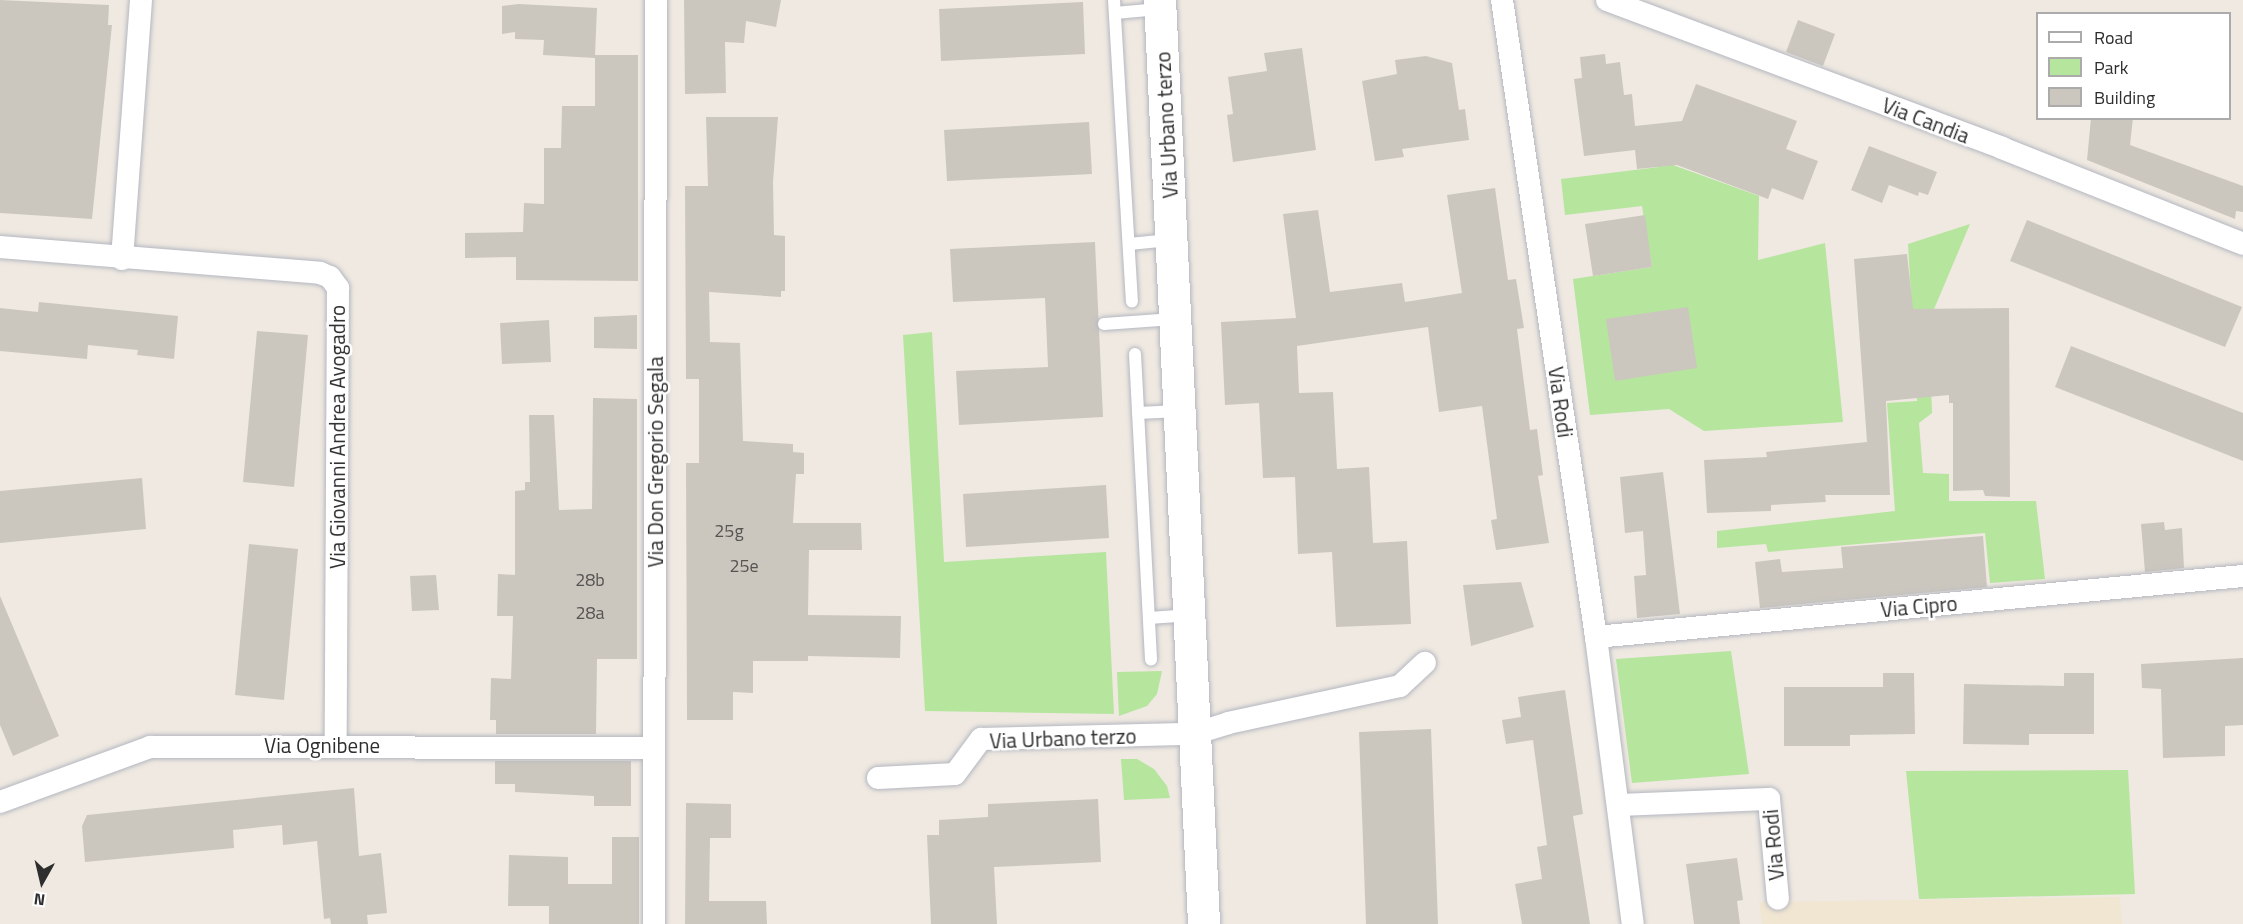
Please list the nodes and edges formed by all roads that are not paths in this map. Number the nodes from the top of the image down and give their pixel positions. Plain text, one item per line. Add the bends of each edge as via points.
1 (141, 0) edge
2 (656, 0) edge
3 (1502, 0) edge
4 (1607, 0) edge
5 (1160, 4) edge
6 (1115, 6) edge
7 (1171, 240) junction
8 (1129, 244) junction
9 (2243, 244) edge
10 (0, 248) edge
11 (122, 259) junction
12 (1132, 300) dead end
13 (1175, 319) junction
14 (1104, 324) dead end
15 (1135, 354) dead end
16 (1179, 411) junction
17 (1138, 413) junction
18 (2243, 576) edge
19 (1188, 615) junction
20 (1149, 618) junction
21 (1596, 637) junction
22 (1151, 660) dead end
23 (1425, 663) dead end
24 (1193, 734) junction
25 (336, 744) junction
26 (654, 748) junction
27 (878, 778) dead end
28 (0, 802) edge
29 (1618, 805) junction
30 (1778, 899) dead end
31 (654, 924) edge
32 (1204, 924) edge
33 (1633, 924) edge

1 - 11 street
2 - 26 street, Via Don Gregorio Segala
3 - 21 street, Via Rodi
4 - 9 street, Via Candia via 2002,148
5 - 6 lane, Via Urbano terzo
5 - 7 street, Via Urbano terzo
6 - 8 lane, Via Urbano terzo
7 - 8 lane
7 - 13 street, Via Urbano terzo
8 - 12 lane, Via Urbano terzo
10 - 11 street
11 - 25 street, Via Giovanni Andrea Avogadro via 320,273 330,277 338,288
13 - 14 lane
13 - 16 street, Via Urbano terzo
15 - 17 lane
16 - 17 lane
16 - 19 street, Via Urbano terzo
17 - 20 lane
18 - 21 street, Via Cipro
19 - 20 lane
19 - 24 street, Via Urbano terzo
20 - 22 lane
21 - 29 street, Via Rodi
23 - 24 street, Via Urbano terzo via 1400,686
24 - 27 street, Via Urbano terzo via 981,739 955,774
24 - 32 street, Via Urbano terzo
25 - 26 street, Via Ognibene
25 - 28 street, Via Ognibene via 150,747
26 - 31 street, Via Don Gregorio Segala
29 - 30 street, Via Rodi via 1769,799
29 - 33 street, Via Rodi

